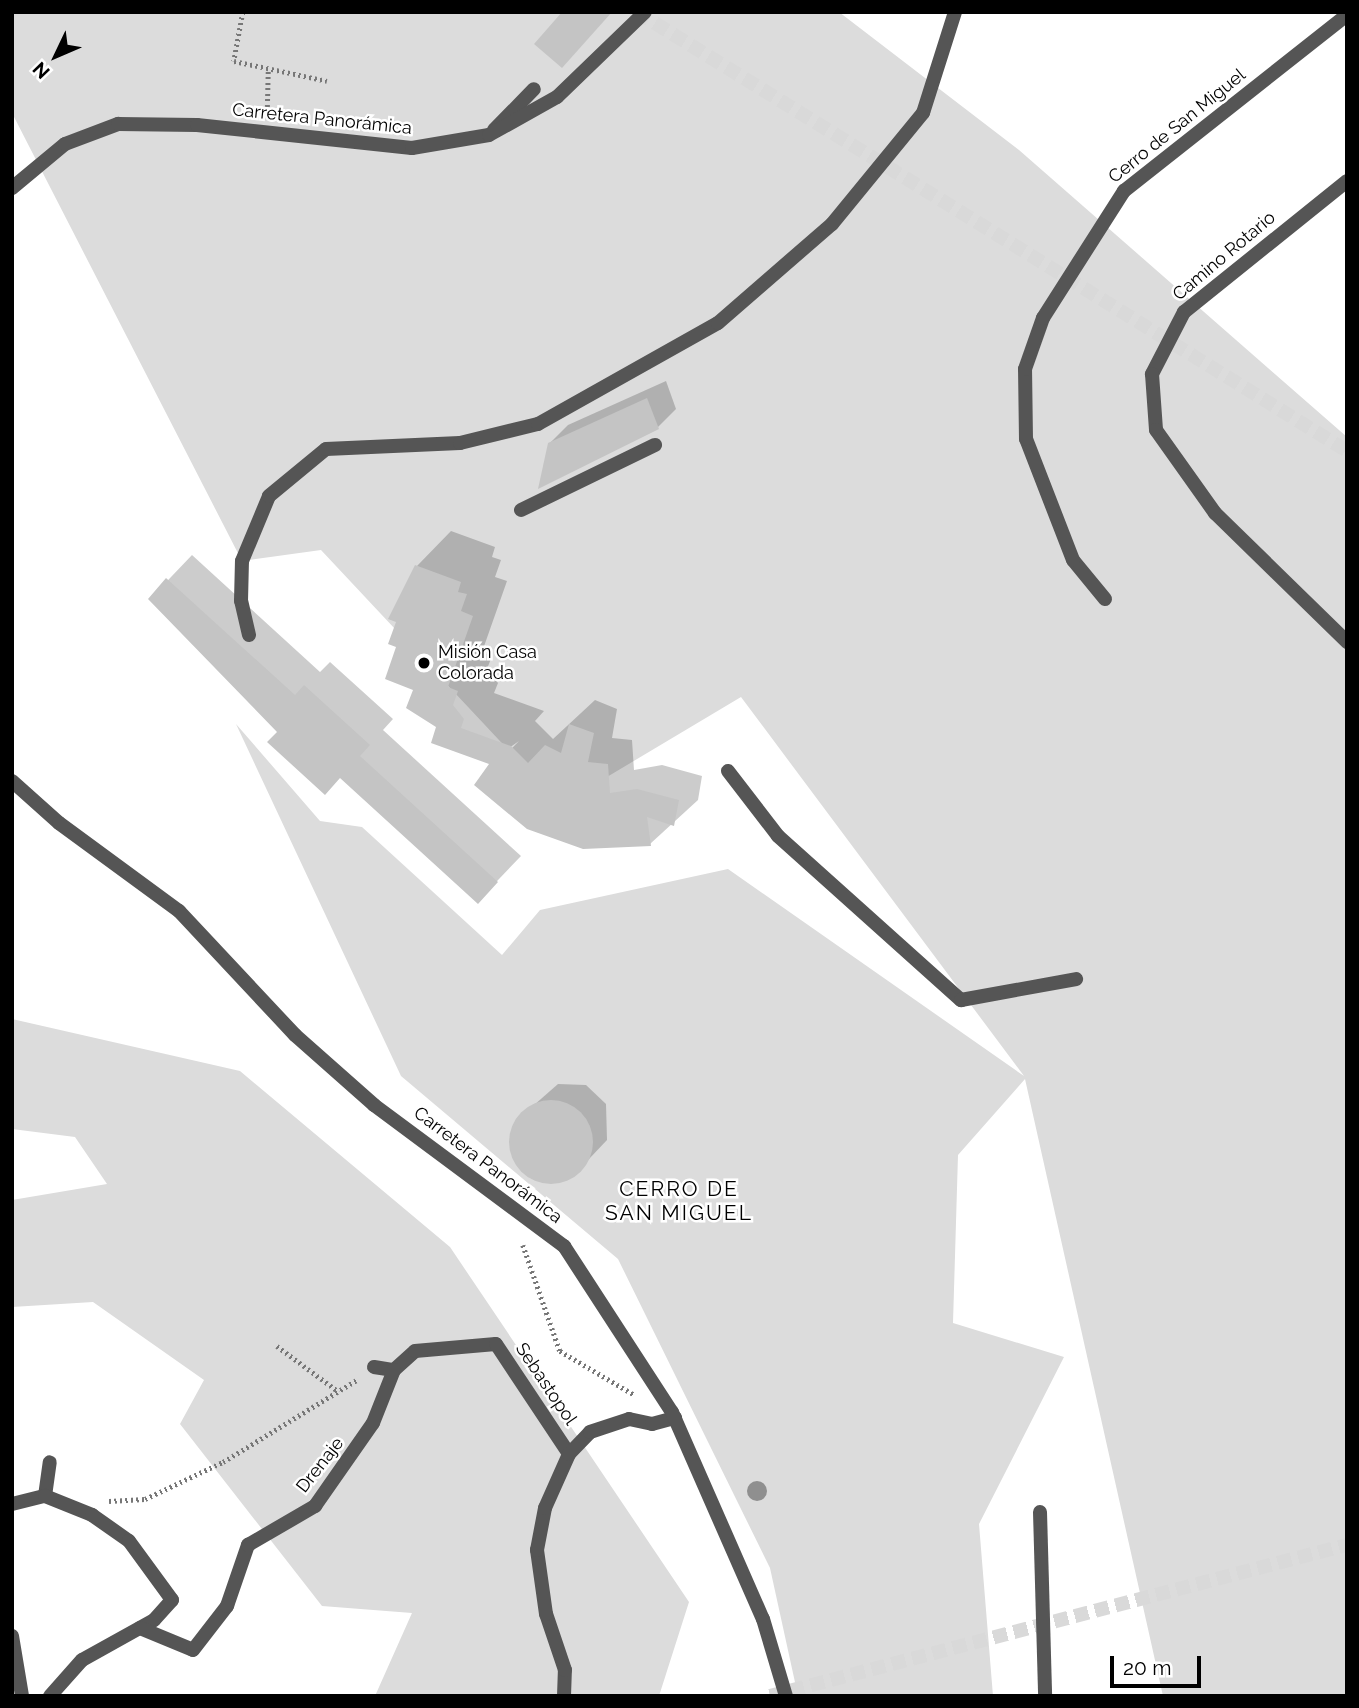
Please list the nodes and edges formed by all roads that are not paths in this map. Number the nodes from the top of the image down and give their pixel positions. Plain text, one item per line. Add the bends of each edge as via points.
1 (645, 12) edge
2 (956, 12) edge
3 (1347, 16) edge
4 (534, 89) dead end
5 (489, 135) junction
6 (1347, 181) edge
7 (12, 188) edge
8 (655, 446) dead end
9 (521, 510) dead end
10 (1105, 599) dead end
11 (249, 635) dead end
12 (1347, 642) edge
13 (728, 771) dead end
14 (12, 781) edge
15 (1076, 979) dead end
16 (374, 1367) road end
17 (394, 1370) junction
18 (675, 1418) junction
19 (569, 1454) junction
20 (50, 1462) dead end
21 (45, 1496) junction
22 (12, 1504) edge
23 (1040, 1511) dead end
24 (140, 1628) junction
25 (12, 1636) edge
26 (22, 1696) edge
27 (50, 1696) edge
28 (564, 1696) edge
29 (786, 1696) edge
30 (1045, 1696) edge

1 - 5 street, Carretera Panorámica via 557,97
2 - 11 street via 923,113 832,224 718,323 538,424 460,443 326,449 268,496 242,561 241,601
3 - 10 street, Cerro de San Miguel via 1124,191 1043,318 1025,369 1026,439 1073,560
4 - 5 street
5 - 7 street, Carretera Panorámica via 412,148 118,124 65,144
6 - 12 street, Camino Rotario via 1184,312 1152,374 1156,430 1215,513
8 - 9 street
13 - 15 street via 778,836 961,1000
14 - 18 street, Carretera Panorámica via 59,824 179,911 295,1035 374,1105 564,1247
16 - 17 street
17 - 19 street, Sebastopol via 415,1351 496,1344
17 - 24 street, Drenaje via 373,1423 315,1506 248,1545 227,1606 194,1650
18 - 19 street, Sebastopol via 652,1424 629,1419 590,1432
18 - 29 street, Carretera Panorámica via 763,1619
19 - 28 street via 545,1508 537,1550 546,1614 565,1670
20 - 21 street
21 - 22 street
21 - 24 street via 92,1515 129,1541 172,1600
23 - 30 street
24 - 27 street via 82,1660
25 - 26 street

